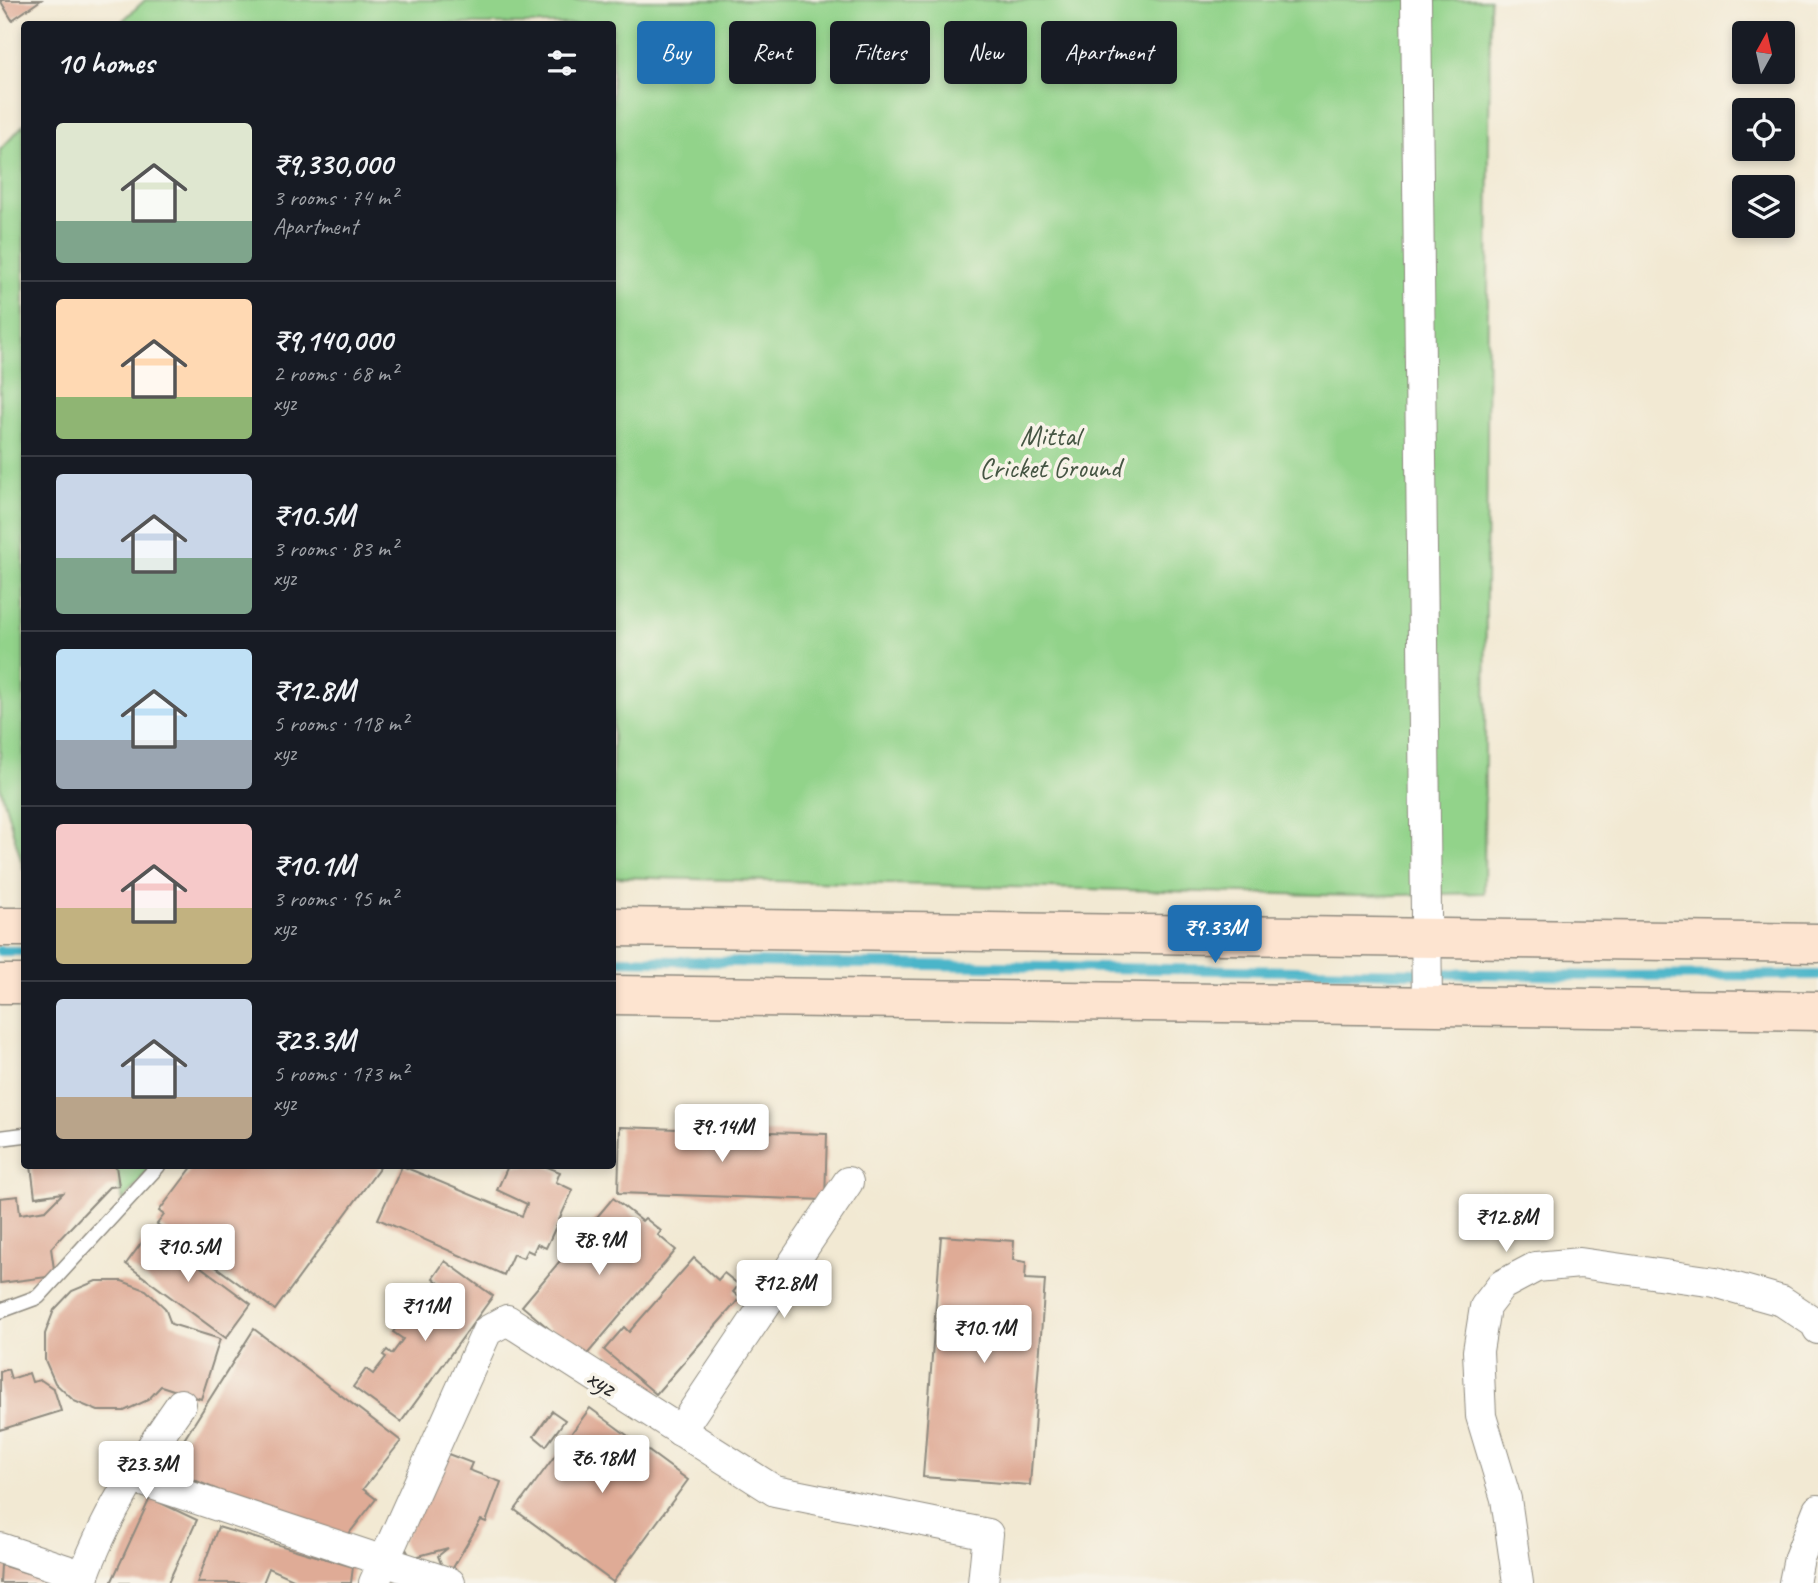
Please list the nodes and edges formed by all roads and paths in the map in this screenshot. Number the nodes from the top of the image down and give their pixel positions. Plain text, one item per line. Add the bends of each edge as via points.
1 (1416, 0) edge
2 (0, 927) edge
3 (21, 927) edge
4 (616, 927) edge
5 (1818, 943) edge
6 (1426, 947) junction
7 (0, 984) edge
8 (21, 984) edge
9 (616, 995) edge
10 (1427, 998) junction
11 (1818, 1011) edge
12 (21, 1135) edge
13 (0, 1138) edge
14 (155, 1169) edge
15 (848, 1182) dead end
16 (0, 1311) edge
17 (1818, 1329) edge
18 (181, 1404) dead end
19 (680, 1431) junction
20 (131, 1477) junction
21 (1818, 1510) edge
22 (0, 1548) edge
23 (379, 1572) edge
24 (83, 1580) edge
25 (450, 1583) edge
26 (983, 1583) edge
27 (1518, 1583) edge
28 (1794, 1583) edge

1 - 6 street
2 - 3 street
4 - 6 street
5 - 6 street
6 - 10 street
7 - 8 street
9 - 10 street
10 - 11 street
12 - 13 lane
14 - 16 lane via 38,1297
15 - 19 street
17 - 27 street via 1782,1301 1701,1280 1580,1263 1536,1267 1502,1284 1485,1307 1480,1340 1481,1416 1506,1499
18 - 20 street
19 - 23 street, xyz via 507,1320 486,1331
19 - 26 street, xyz via 775,1491 988,1534
20 - 23 street
20 - 24 street via 92,1551
21 - 28 street
22 - 24 street
23 - 25 street

